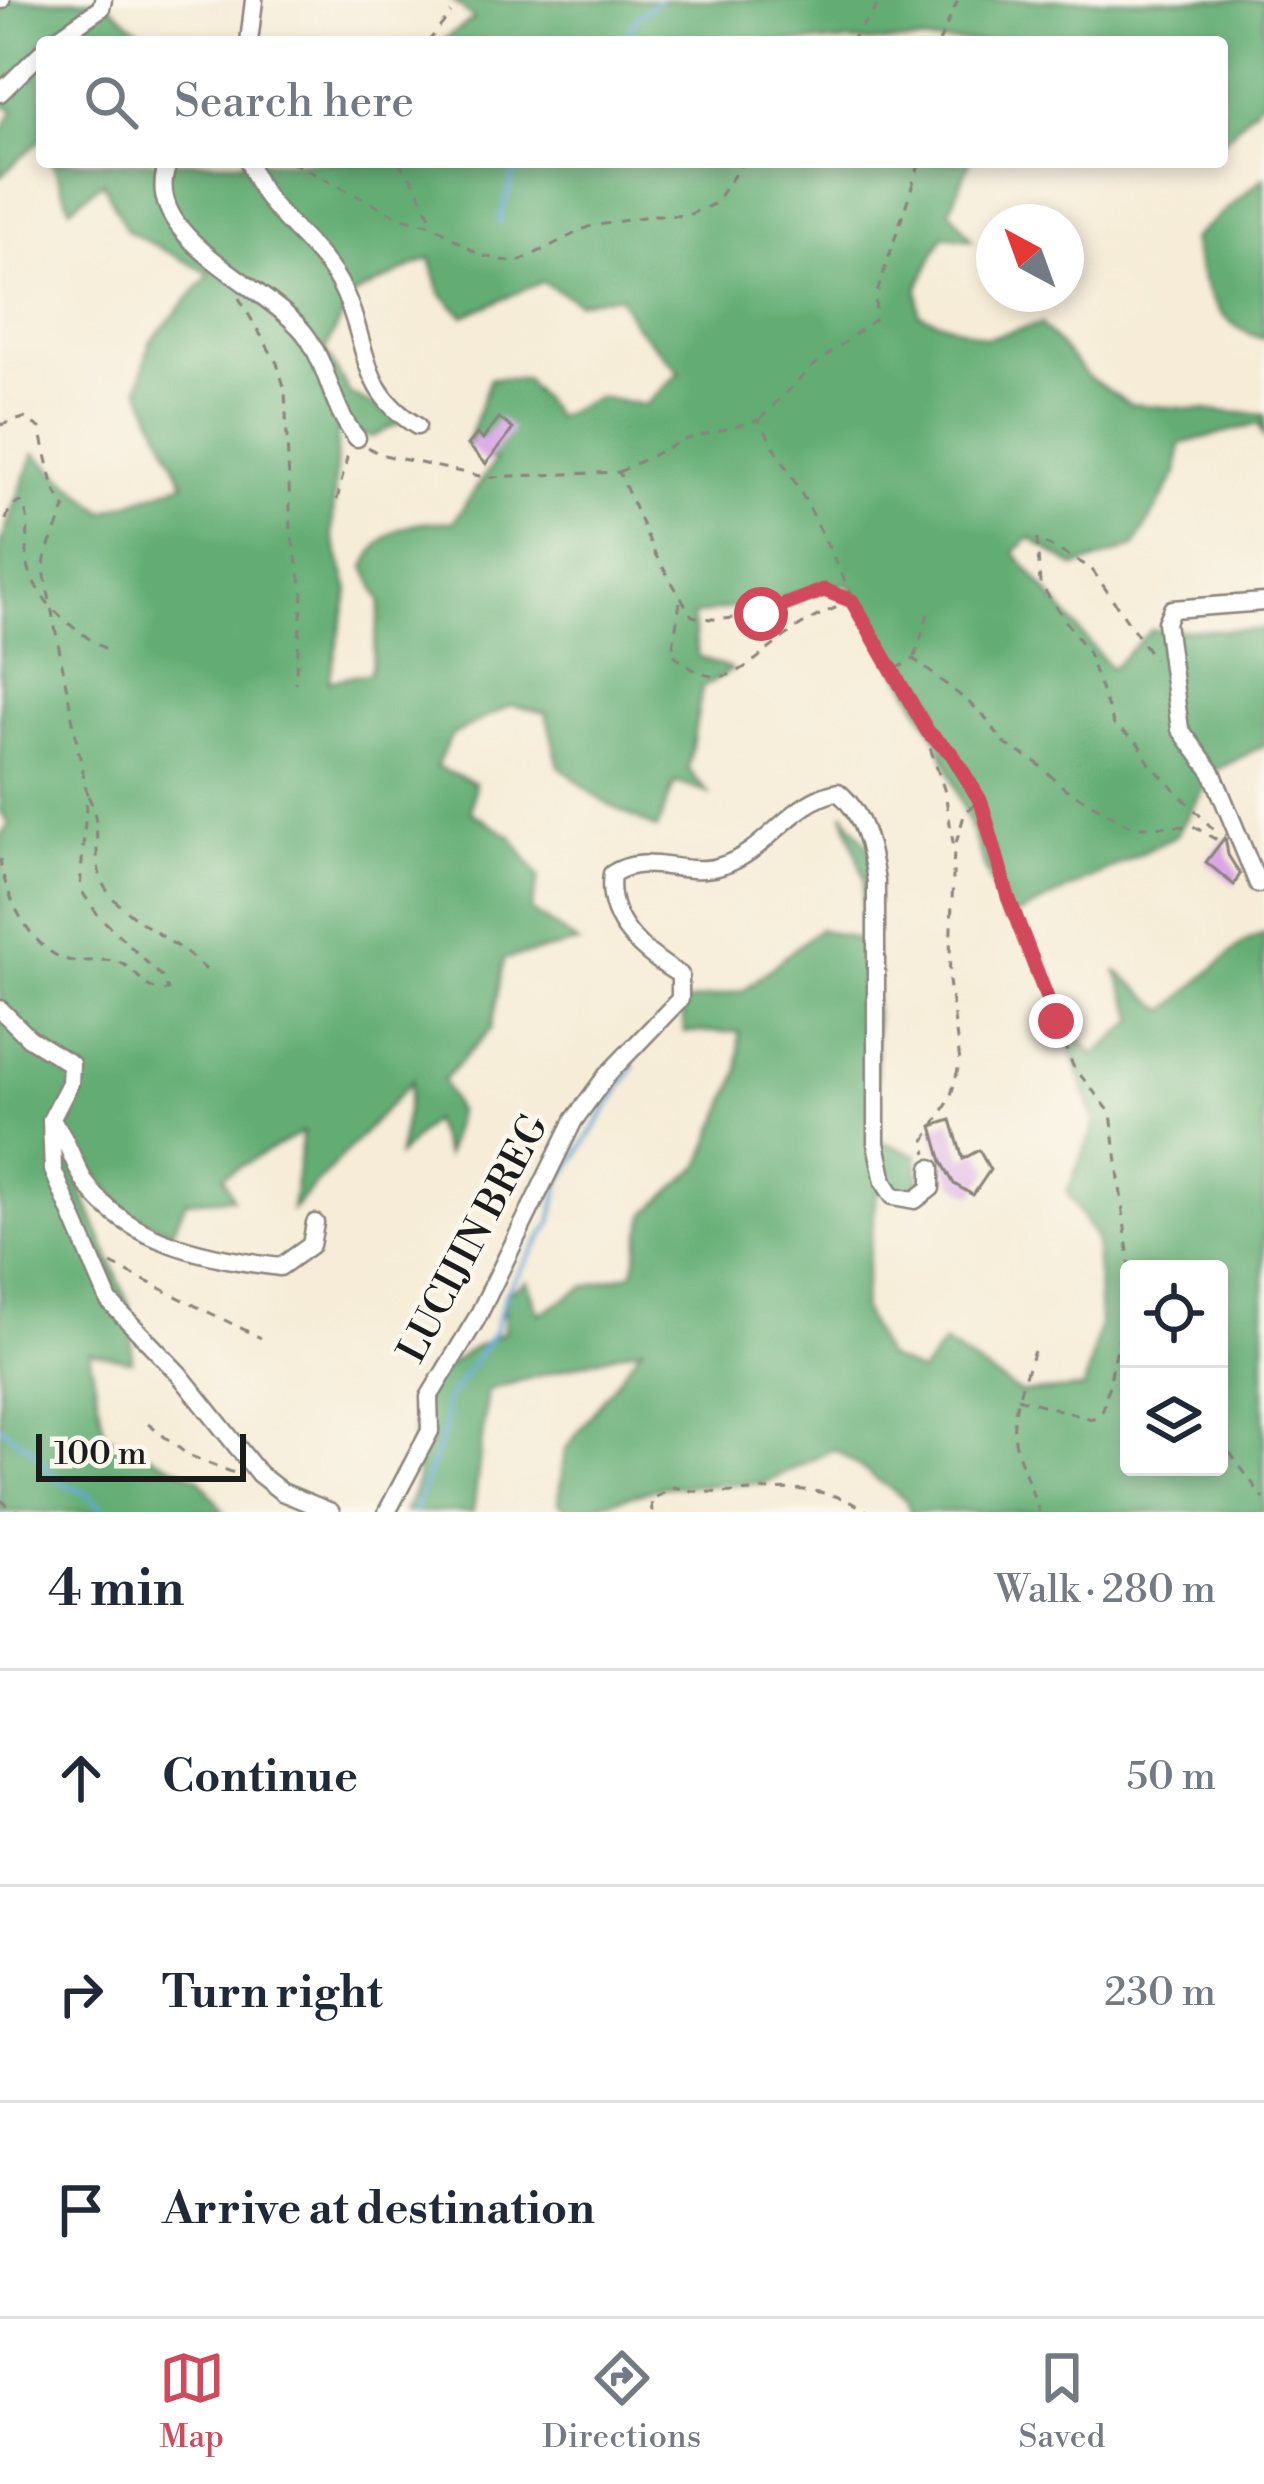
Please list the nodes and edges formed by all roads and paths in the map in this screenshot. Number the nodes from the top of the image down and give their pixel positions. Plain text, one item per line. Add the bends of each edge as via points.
1 (103, 0) edge
2 (254, 0) edge
3 (882, 0) edge
4 (958, 0) edge
5 (451, 13) dead end
6 (61, 36) edge
7 (250, 36) edge
8 (433, 36) edge
9 (855, 36) edge
10 (942, 36) edge
11 (36, 58) edge
12 (0, 93) edge
13 (167, 168) edge
14 (251, 168) edge
15 (303, 168) edge
16 (403, 168) edge
17 (738, 168) edge
18 (918, 168) edge
19 (433, 224) junction
20 (225, 272) junction
21 (759, 420) junction
22 (0, 425) edge
23 (417, 426) dead end
24 (357, 439) junction
25 (619, 472) junction
26 (338, 500) dead end
27 (6, 520) dead end
28 (680, 600) junction
29 (852, 601) junction
30 (1264, 602) edge
31 (51, 604) junction
32 (930, 608) dead end
33 (112, 652) dead end
34 (914, 659) junction
35 (895, 670) junction
36 (1176, 676) junction
37 (295, 683) dead end
38 (928, 732) junction
39 (87, 794) junction
40 (981, 802) junction
41 (954, 849) junction
42 (0, 859) edge
43 (1258, 884) dead end
44 (207, 971) dead end
45 (0, 1009) edge
46 (51, 1120) junction
47 (931, 1168) joint
48 (315, 1223) dead end
49 (1129, 1260) edge
50 (106, 1261) dead end
51 (1120, 1334) edge
52 (261, 1338) dead end
53 (1034, 1351) dead end
54 (1017, 1398) junction
55 (148, 1424) dead end
56 (1228, 1450) edge
57 (259, 1474) junction
58 (1264, 1499) edge
59 (0, 1500) edge
60 (20, 1512) edge
61 (331, 1512) edge
62 (387, 1512) edge
63 (652, 1512) edge
64 (868, 1512) edge
65 (1039, 1512) edge

1 - 6 street
2 - 7 street
3 - 9 path
4 - 10 path
5 - 8 path
11 - 12 street
13 - 20 street via 169,212
14 - 23 street via 287,227 343,290 377,390 390,410
15 - 19 path via 401,218
16 - 19 path
17 - 19 path via 714,204 686,216 588,227 516,263 479,255
18 - 21 path via 874,319
20 - 24 street via 273,298 307,336
20 - 37 path via 285,390 291,532 303,594
21 - 25 path via 683,440
21 - 29 path
22 - 31 path via 24,418 40,428 65,508 44,549
24 - 25 path via 379,454 484,477
24 - 26 path via 343,457
25 - 28 path
27 - 31 path via 22,502 27,564
28 - 29 path via 692,616 714,622 824,590
28 - 29 path via 672,653 711,677 744,672 814,616
29 - 35 path
30 - 36 street via 1172,609 1166,622
31 - 33 path
31 - 39 path
32 - 34 path
34 - 35 path
34 - 36 path via 1064,788 1132,827 1192,826 1215,839 1138,743 1114,725 1088,653 1040,584 1037,539 1091,568 1132,632
35 - 38 path
36 - 43 street via 1180,729 1212,772
38 - 40 path
38 - 41 path
39 - 42 path via 80,889 168,991 118,962 68,961 50,950 10,906
39 - 44 path via 99,816 101,880 130,913
40 - 41 path via 965,812
40 - 49 path via 1072,1066 1111,1113
41 - 47 path via 950,981 960,1062 950,1099 924,1142
45 - 46 street via 71,1064
46 - 48 street via 103,1206 149,1237 280,1267 310,1244
46 - 57 street via 53,1170 109,1301
47 - 62 street, LUCIJIN BREG via 931,1188 915,1200 893,1196 884,1182 876,1143 877,880 860,820 838,792 818,796 719,867 633,862 612,874 624,927 680,975 680,999 574,1120 477,1318 428,1397 430,1431
50 - 52 path
51 - 54 path via 1102,1410 1092,1419
53 - 54 path
54 - 65 path via 1012,1451
55 - 57 path via 220,1472
56 - 58 path
57 - 61 street
59 - 60 path
63 - 64 path via 651,1500 674,1486 704,1495 791,1485

